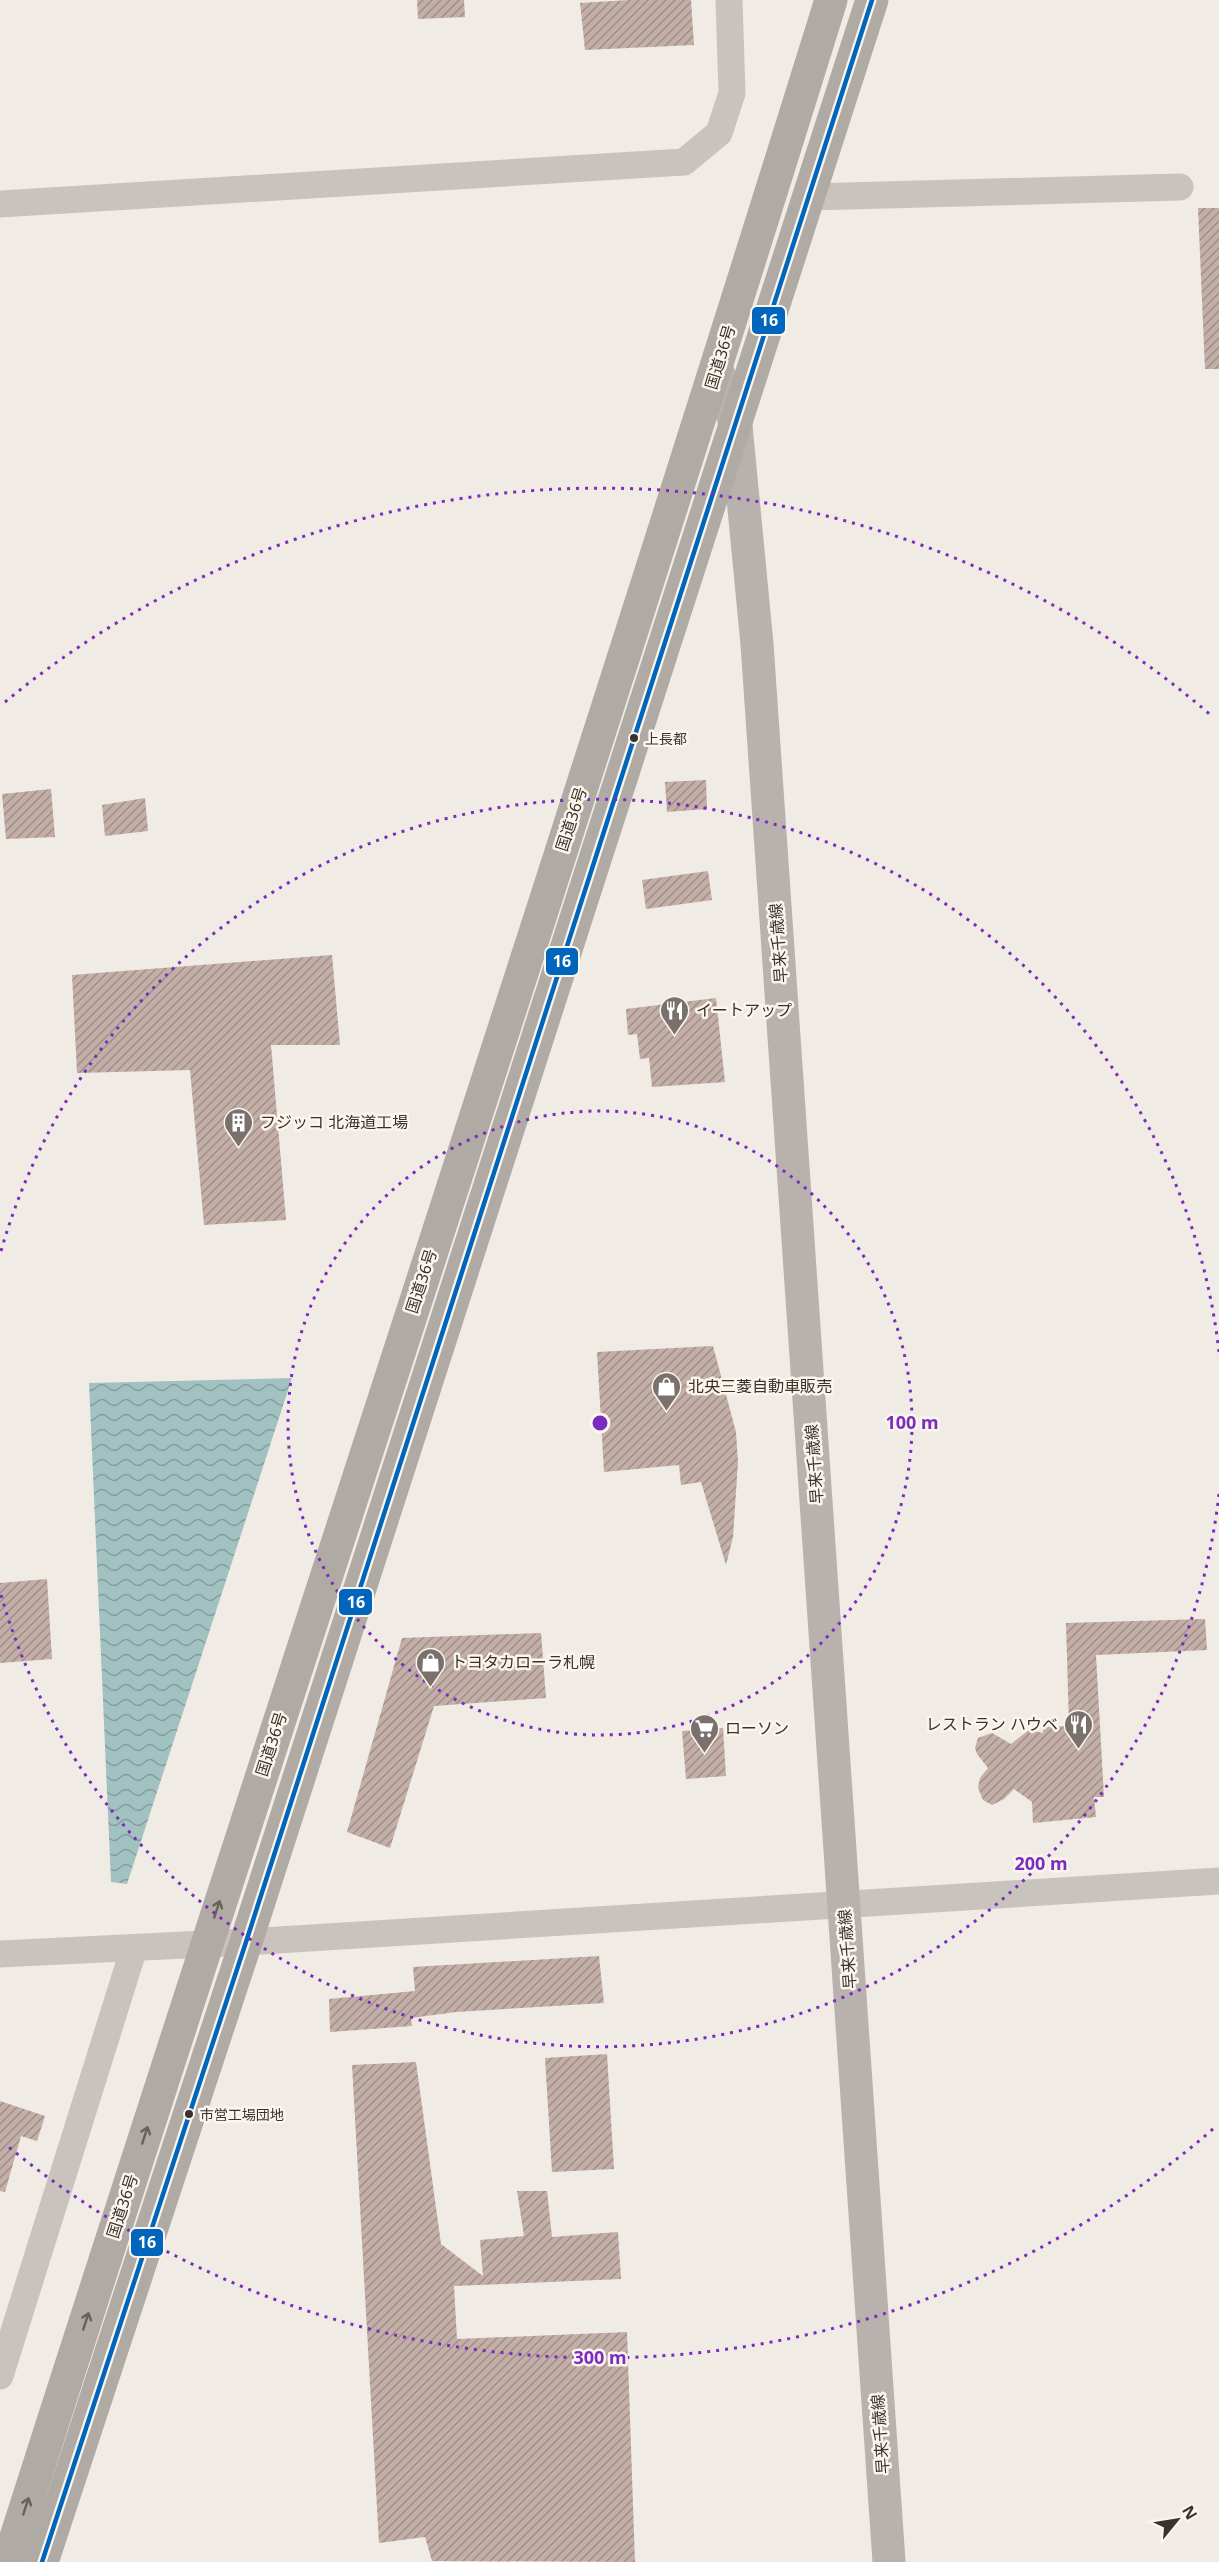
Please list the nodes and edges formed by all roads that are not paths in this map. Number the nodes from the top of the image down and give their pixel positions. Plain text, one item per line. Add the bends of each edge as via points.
1 (729, 0) edge
2 (831, 0) edge
3 (872, 0) edge
4 (1180, 187) dead end
5 (810, 197) junction
6 (0, 204) edge
7 (717, 369) junction
8 (736, 426) junction
9 (1219, 1881) edge
10 (844, 1904) junction
11 (246, 1942) junction
12 (206, 1943) junction
13 (134, 1948) junction
14 (0, 1954) edge
15 (0, 2376) edge
16 (8, 2562) edge
17 (42, 2562) edge
18 (889, 2562) edge

1 - 6 street via 732,93 720,133 684,162
2 - 7 highway, 国道36号
3 - 5 highway
4 - 5 street
5 - 8 highway
7 - 8 main road, 早来千歳線
12 -> 7 highway, 国道36号
8 - 10 main road, 早来千歳線 via 758,656
8 - 11 highway
9 - 10 street
10 - 11 street
10 - 18 main road, 早来千歳線
11 - 12 street
11 - 17 highway
12 - 13 street
16 -> 12 highway, 国道36号
13 - 14 street
13 - 15 street

